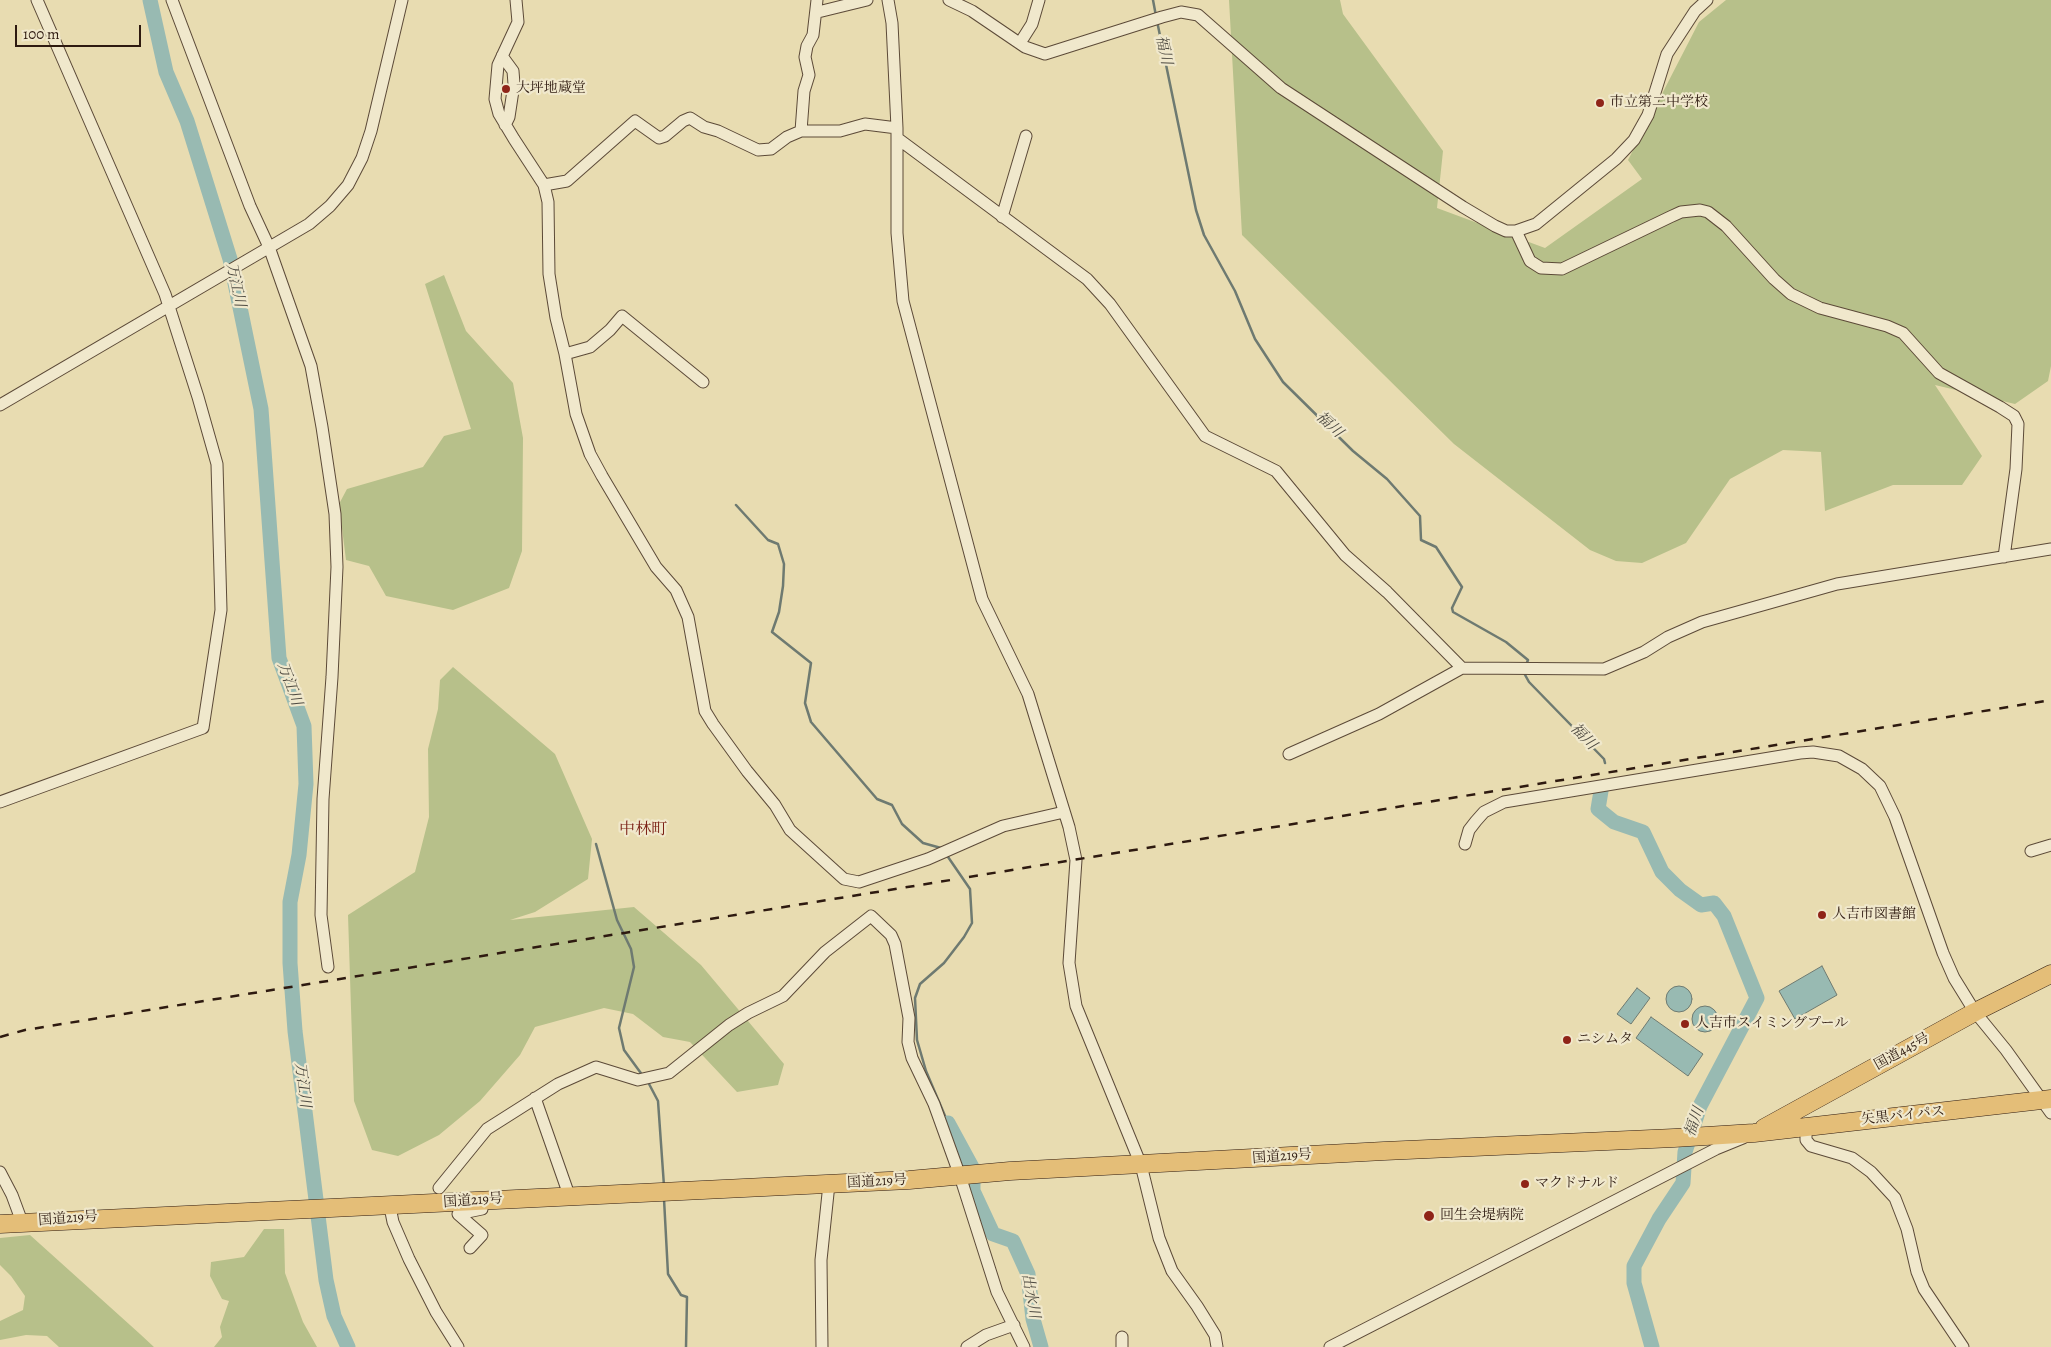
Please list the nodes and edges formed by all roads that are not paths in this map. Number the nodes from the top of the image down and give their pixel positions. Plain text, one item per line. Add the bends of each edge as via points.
1 (37, 0) edge
2 (172, 0) edge
3 (402, 0) edge
4 (516, 0) edge
5 (817, 0) edge
6 (867, 0) edge
7 (888, 0) edge
8 (949, 0) edge
9 (1039, 0) edge
10 (1707, 0) edge
11 (818, 12) junction
12 (1020, 43) junction
13 (502, 56) junction
14 (505, 125) junction
15 (801, 131) junction
16 (897, 133) junction
17 (1026, 136) dead end
18 (544, 185) junction
19 (1002, 217) junction
20 (1516, 231) junction
21 (266, 248) junction
22 (170, 304) junction
23 (565, 354) junction
24 (703, 382) dead end
25 (0, 405) edge
26 (2051, 549) edge
27 (2004, 556) junction
28 (1462, 668) junction
29 (1289, 754) dead end
30 (0, 802) edge
31 (1064, 812) junction
32 (1465, 844) dead end
33 (2051, 845) edge
34 (2031, 851) dead end
35 (328, 967) dead end
36 (2051, 974) edge
37 (1975, 1012) junction
38 (535, 1098) junction
39 (2048, 1104) edge
40 (1801, 1108) junction
41 (1806, 1127) junction
42 (1754, 1133) junction
43 (1708, 1140) junction
44 (1141, 1165) junction
45 (0, 1172) edge
46 (960, 1176) junction
47 (828, 1184) junction
48 (439, 1188) dead end
49 (570, 1195) junction
50 (483, 1200) junction
51 (382, 1206) junction
52 (22, 1222) junction
53 (0, 1224) edge
54 (470, 1248) dead end
55 (1014, 1325) junction
56 (1333, 1346) edge
57 (458, 1347) edge
58 (822, 1347) edge
59 (967, 1347) edge
60 (1024, 1347) edge
61 (1217, 1347) edge
62 (1963, 1347) edge

1 - 22 street
2 - 21 street
3 - 21 street via 362,158 330,206 309,224
4 - 13 street via 518,22
5 - 11 street
6 - 11 street
7 - 16 street
8 - 12 street via 972,11
9 - 12 street via 1032,24
10 - 20 street via 1695,11 1666,54 1648,115 1630,144 1536,224
11 - 15 street via 805,58 809,75 804,91
12 - 20 street via 1044,54 1162,16 1181,12 1198,15 1281,88 1463,207 1506,231
13 - 14 street via 498,65 495,99
13 - 14 street via 513,71 514,84
14 - 18 street
15 - 16 street via 840,131 865,124
15 - 18 street via 771,149 758,150 690,118 659,138 635,120 577,174 562,182
16 - 19 street
16 - 31 street via 897,233 905,309 982,599 1028,694
17 - 19 street
18 - 23 street via 549,214 549,274
19 - 28 street via 1087,279 1110,304 1205,436 1276,471 1345,555 1387,592
20 - 27 street via 1530,261 1541,268 1562,269 1670,216 1700,210 1708,212 1726,226 1791,294 1820,308 1903,333 1938,373 2014,416 2018,424 2016,469
21 - 22 street
21 - 35 street via 311,366 335,514 337,567 323,799 320,915
22 - 25 street
22 - 30 street via 217,464 221,610 203,728
23 - 24 street via 590,347 622,316
23 - 31 street via 576,414 590,454 656,567 676,590 688,617 705,711 790,830 844,879 859,882 928,859 1003,826
26 - 27 street
27 - 28 street via 1837,584 1702,622 1604,669
28 - 29 street via 1379,714
31 - 44 street via 1076,860 1069,963 1072,993
32 - 37 street via 1469,830 1484,812 1504,802 1800,753 1839,756 1872,776 1888,799 1943,953
33 - 34 street
36 - 37 highway, 国道445号
37 - 39 street
37 - 40 highway, 国道445号
38 - 46 street via 596,1067 638,1080 669,1072 729,1025 783,996 825,952 871,916 891,935 895,944 909,1018 908,1042 912,1058 934,1104
38 - 48 street via 487,1129
38 - 49 street
39 - 41 highway, 矢黒バイパス
40 - 41 highway
40 - 42 highway, 国道445号
41 - 42 highway, 矢黒バイパス
41 - 62 street via 1806,1140 1811,1146 1852,1158 1871,1172 1895,1198 1908,1229 1924,1289
42 - 43 highway, 国道219号
43 - 44 highway, 国道219号 via 1674,1138 1536,1143
43 - 56 street
44 - 46 highway, 国道219号
44 - 61 street via 1159,1238 1172,1271 1210,1328
45 - 52 street
46 - 47 highway, 国道219号
46 - 55 street via 997,1292
47 - 49 highway, 国道219号
47 - 58 street via 821,1260
49 - 50 highway, 国道219号
50 - 51 highway, 国道219号
50 - 54 street via 482,1209 458,1214 482,1235
51 - 52 highway, 国道219号
51 - 57 street via 393,1222 436,1312
52 - 53 highway, 国道219号
55 - 59 street via 986,1335
55 - 60 street

